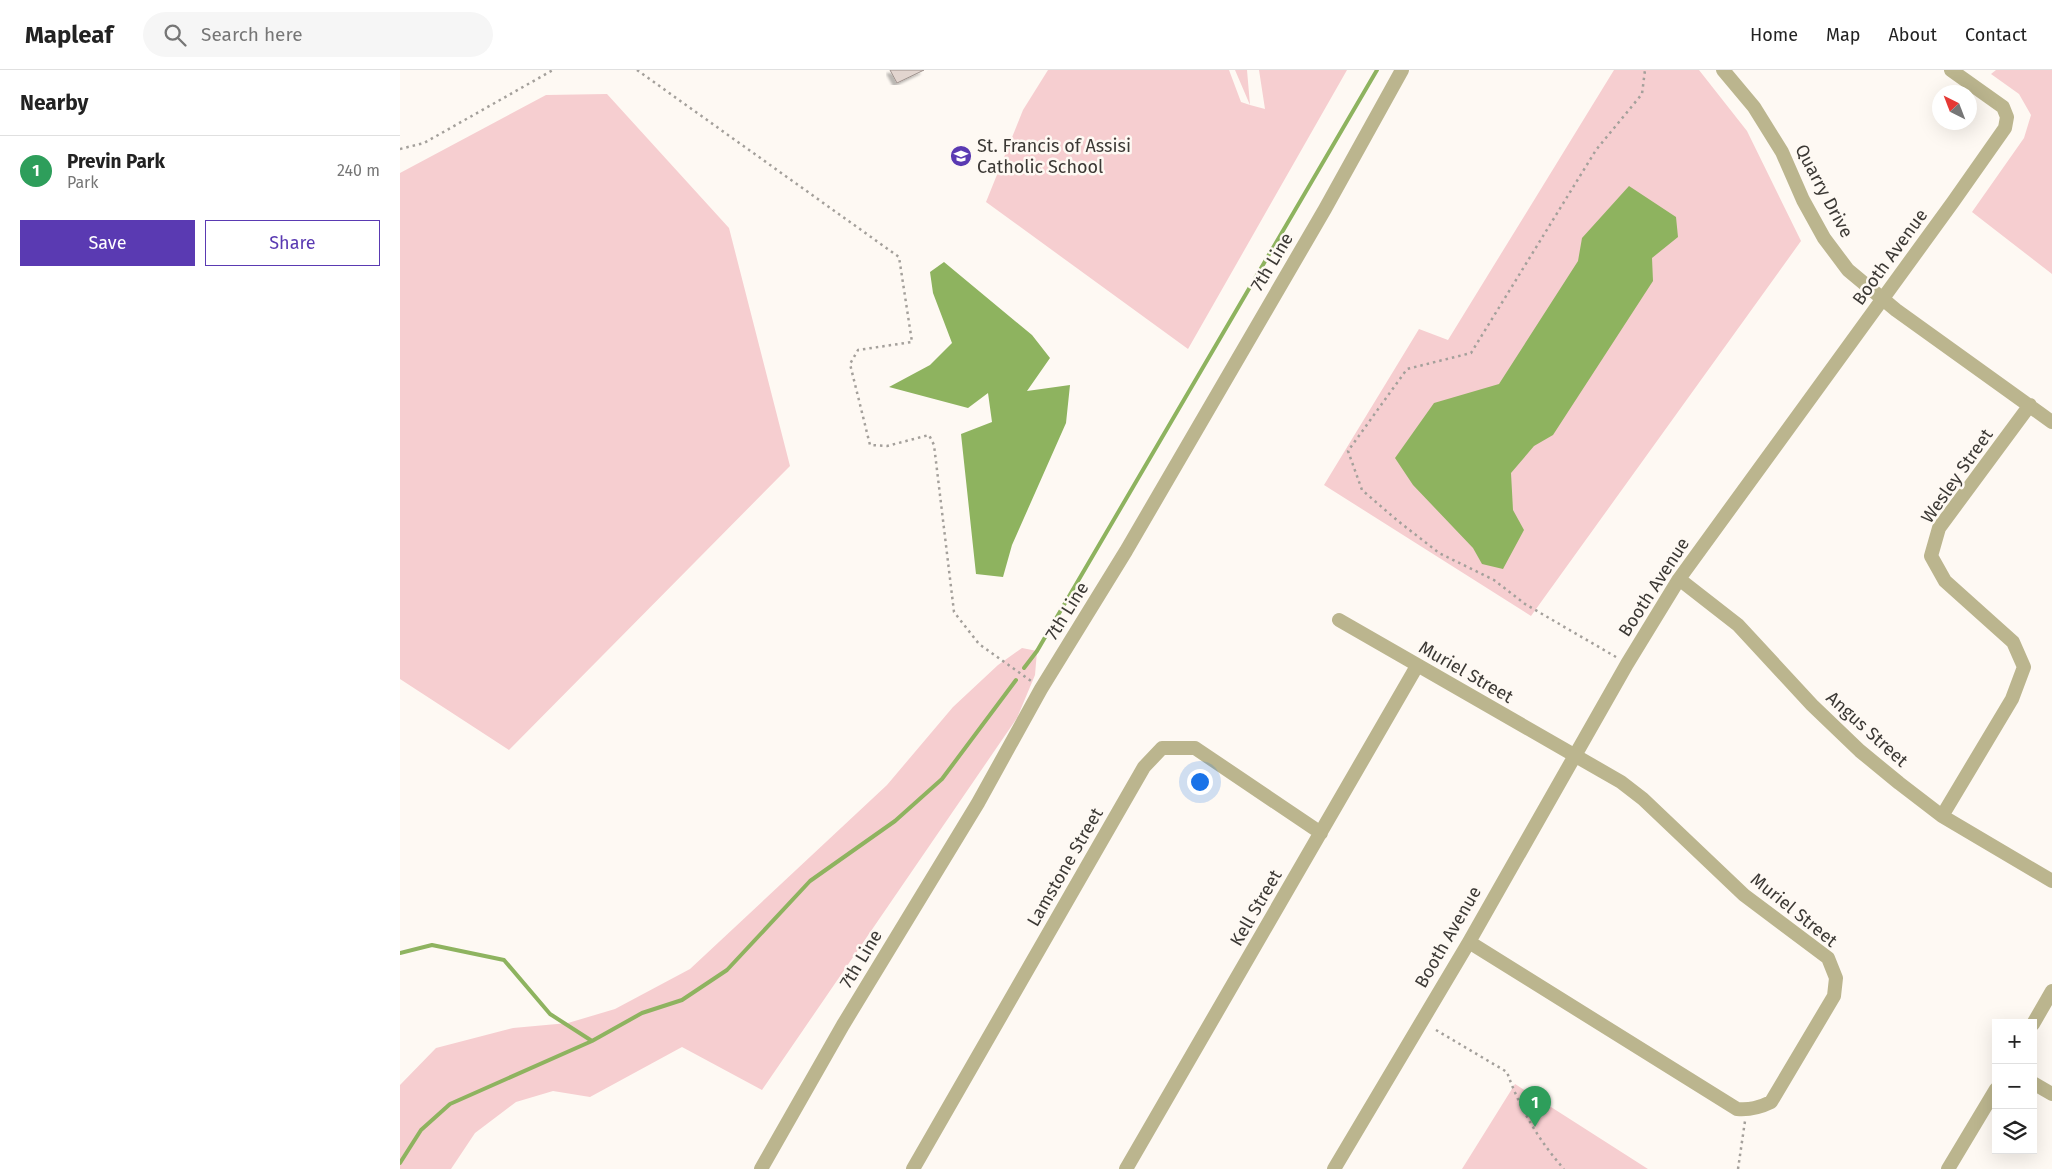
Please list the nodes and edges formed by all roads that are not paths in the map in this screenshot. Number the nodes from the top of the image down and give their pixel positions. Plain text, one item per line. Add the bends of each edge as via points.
1 (1402, 70) edge
2 (1723, 70) edge
3 (1951, 70) edge
4 (1883, 299) junction
5 (2030, 405) junction
6 (2052, 422) edge
7 (1678, 578) junction
8 (1339, 620) dead end
9 (1417, 666) junction
10 (1574, 754) junction
11 (1942, 816) junction
12 (1321, 834) junction
13 (2052, 881) edge
14 (1468, 942) junction
15 (2052, 991) edge
16 (2036, 1019) edge
17 (2037, 1085) edge
18 (2052, 1094) edge
19 (1992, 1097) edge
20 (761, 1169) edge
21 (913, 1169) edge
22 (1126, 1169) edge
23 (1334, 1169) edge
24 (1948, 1169) edge

1 - 20 street, 7th Line via 1126,551 1041,689 978,803 843,1025
2 - 4 street, Quarry Drive via 1754,107 1782,152 1824,238 1848,270
3 - 4 street, Booth Avenue via 2003,107 2007,117 2005,128
4 - 5 street, Quarry Drive
4 - 7 street, Booth Avenue
5 - 6 street, Quarry Drive
5 - 11 street, Wesley Street via 1939,528 1931,556 1945,581 2013,642 2024,668 2012,699
7 - 10 street, Booth Avenue
7 - 11 street, Angus Street via 1738,625 1860,751
8 - 9 street, Muriel Street
9 - 10 street, Muriel Street
9 - 12 street, Kell Street
10 - 14 street, Booth Avenue
10 - 14 street, Muriel Street via 1643,799 1744,895 1828,958 1836,978 1834,996 1771,1102 1760,1108 1737,1109
11 - 13 street, Angus Street
12 - 21 street, Lamstone Street via 1195,748 1162,748 1144,767
12 - 22 street, Kell Street
14 - 23 street, Booth Avenue
15 - 16 street
17 - 18 street
19 - 24 street

